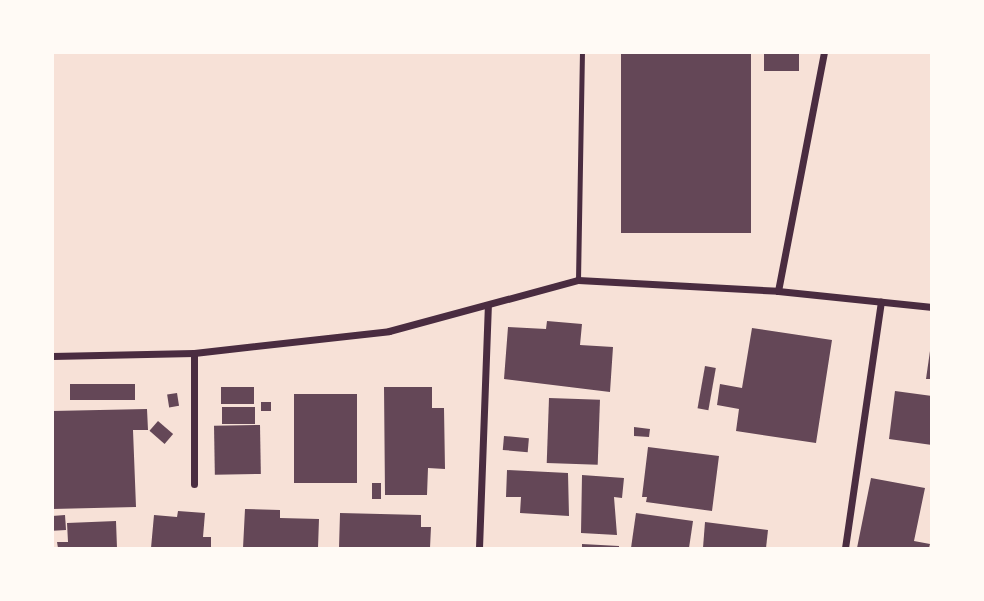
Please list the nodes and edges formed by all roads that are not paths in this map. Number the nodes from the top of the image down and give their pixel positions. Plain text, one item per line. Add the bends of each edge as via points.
1 (582, 52) edge
2 (824, 52) edge
3 (578, 280) junction
4 (778, 291) junction
5 (881, 302) junction
6 (488, 307) junction
7 (932, 307) edge
8 (194, 353) junction
9 (52, 356) edge
10 (194, 484) dead end
11 (479, 548) edge
12 (845, 548) edge

1 - 3 lane
2 - 4 street
3 - 4 street
3 - 6 street
4 - 5 street
5 - 7 street
5 - 12 street
6 - 8 street via 388,331
6 - 11 street
8 - 9 street
8 - 10 street

